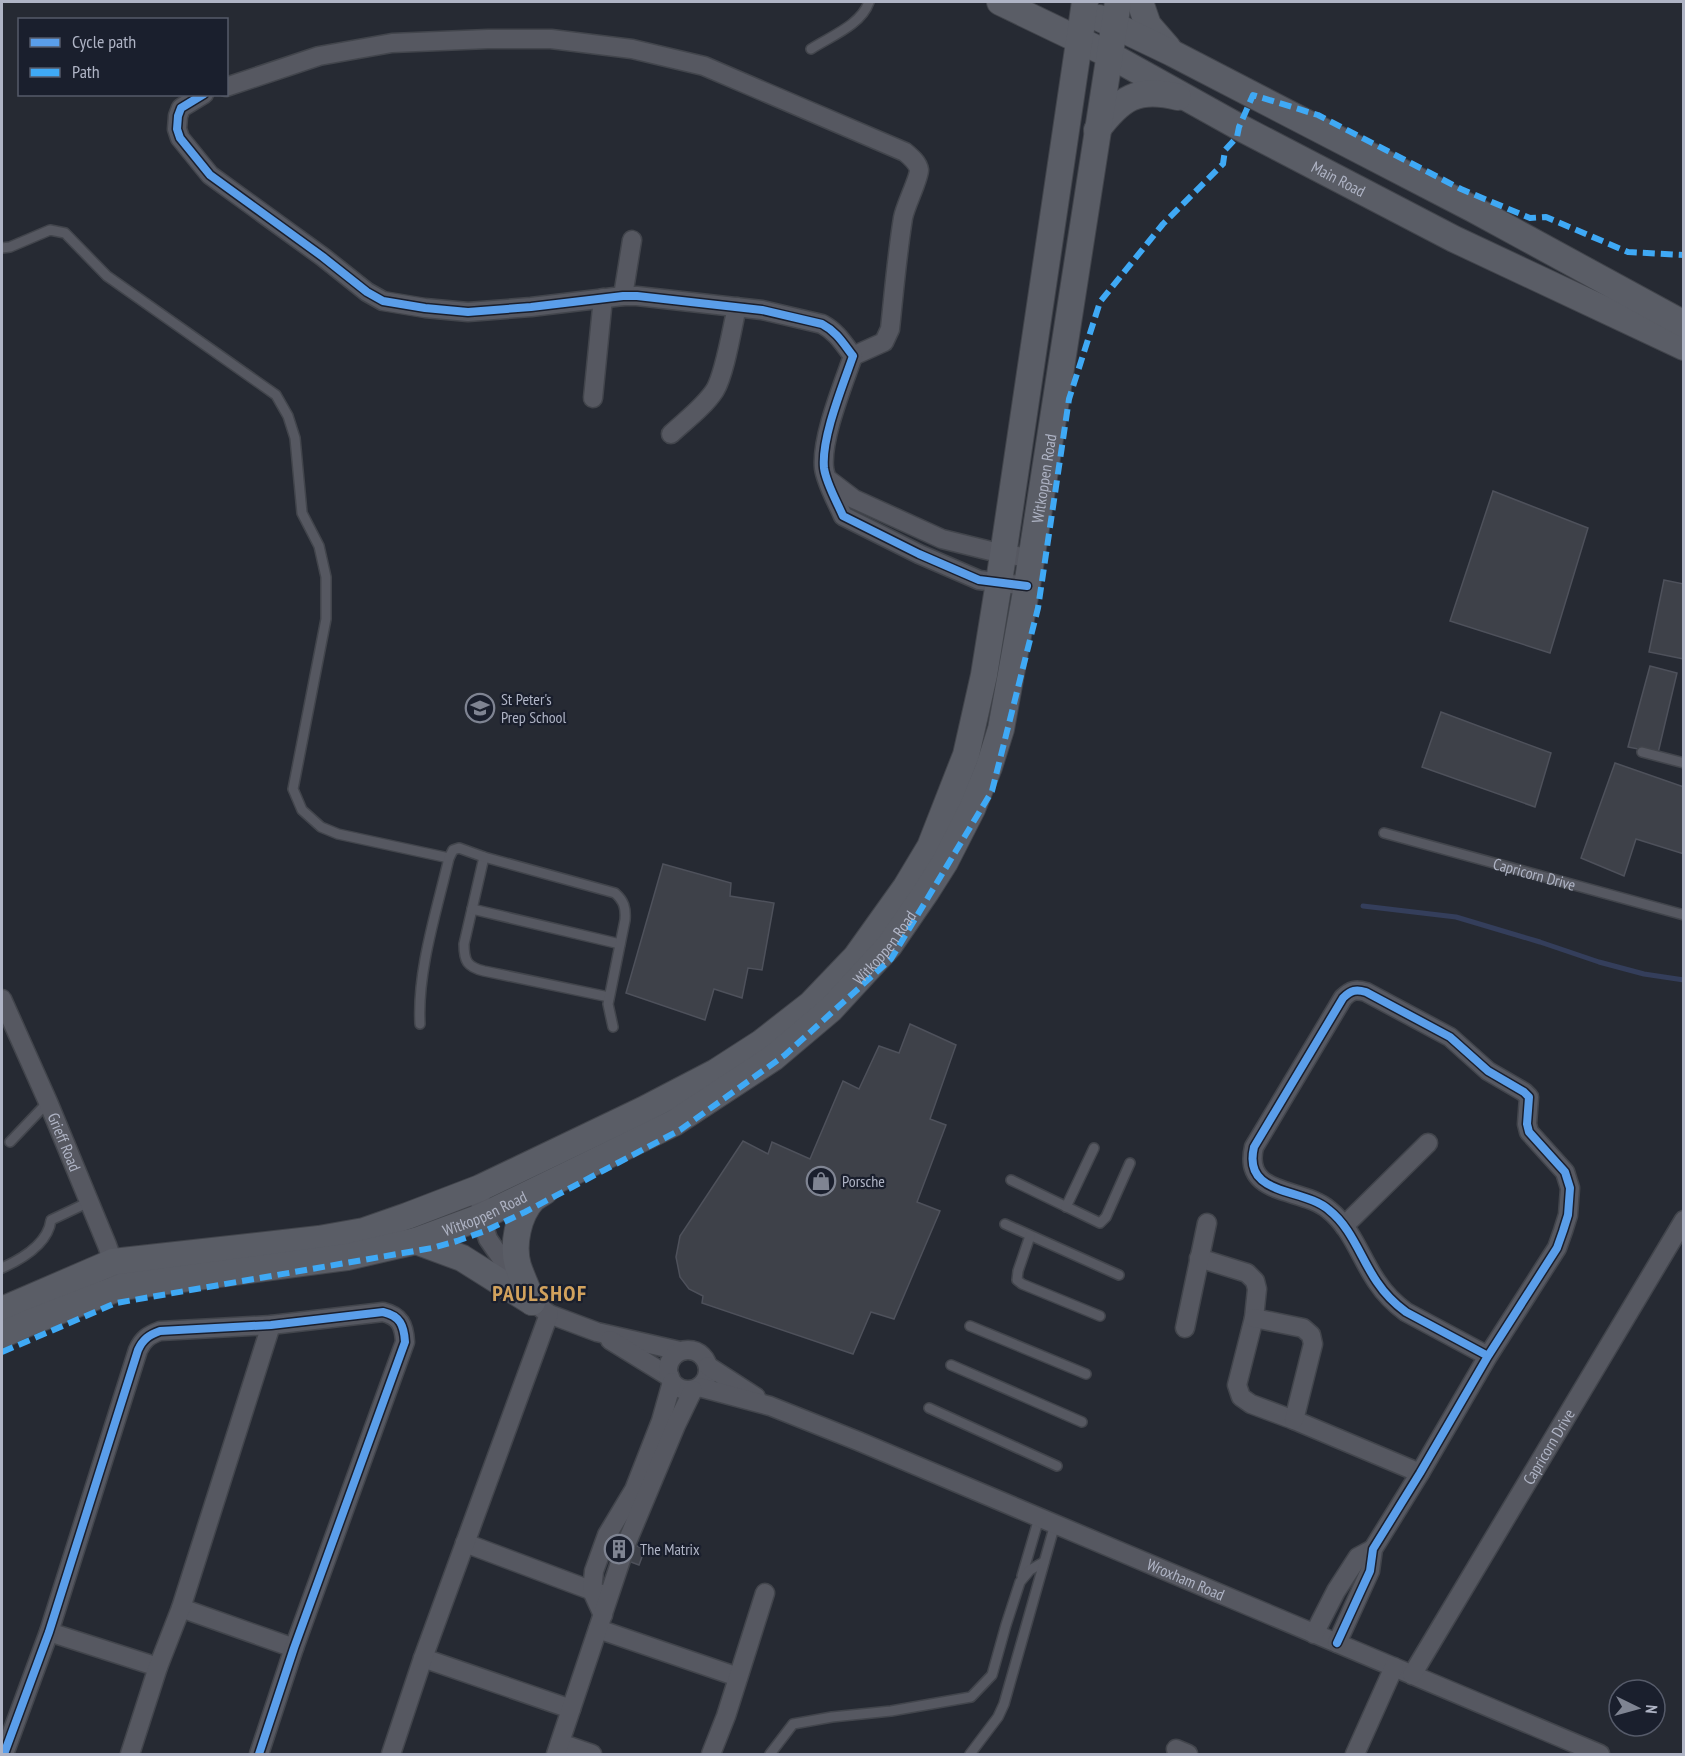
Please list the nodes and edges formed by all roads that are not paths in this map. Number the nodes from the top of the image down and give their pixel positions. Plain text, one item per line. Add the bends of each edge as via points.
1 (869, 2) edge
2 (1000, 2) edge
3 (1140, 2) edge
4 (1078, 4) edge
5 (1116, 13) edge
6 (1078, 40) junction
7 (811, 49) dead end
8 (1172, 53) junction
9 (1108, 54) junction
10 (228, 86) edge
11 (201, 96) edge
12 (1193, 101) junction
13 (1097, 130) junction
14 (632, 240) dead end
15 (2, 248) edge
16 (623, 296) junction
17 (603, 298) junction
18 (737, 307) junction
19 (1683, 324) edge
20 (1683, 347) edge
21 (853, 356) junction
22 (593, 398) dead end
23 (671, 434) dead end
24 (828, 479) junction
25 (894, 517) junction
26 (882, 536) junction
27 (1003, 554) junction
28 (1031, 558) junction
29 (999, 582) junction
30 (1027, 586) junction
31 (1642, 752) dead end
32 (1683, 763) edge
33 (961, 804) junction
34 (1384, 833) dead end
35 (484, 856) junction
36 (450, 858) junction
37 (472, 909) junction
38 (1683, 915) edge
39 (620, 944) junction
40 (609, 997) junction
41 (2, 1001) edge
42 (420, 1024) dead end
43 (613, 1027) dead end
44 (48, 1102) junction
45 (10, 1142) dead end
46 (1428, 1143) dead end
47 (1094, 1148) dead end
48 (1130, 1163) dead end
49 (573, 1172) junction
50 (1011, 1180) dead end
51 (480, 1188) junction
52 (89, 1202) junction
53 (1066, 1207) junction
54 (481, 1217) junction
55 (1683, 1220) edge
56 (1207, 1223) dead end
57 (1005, 1224) dead end
58 (1344, 1226) junction
59 (1030, 1236) junction
60 (416, 1241) junction
61 (1199, 1258) junction
62 (114, 1262) junction
63 (2, 1268) edge
64 (1119, 1275) dead end
65 (121, 1287) junction
66 (541, 1308) junction
67 (2, 1310) edge
68 (1100, 1316) dead end
69 (1254, 1318) junction
70 (271, 1324) junction
71 (970, 1326) dead end
72 (1185, 1328) dead end
73 (597, 1332) junction
74 (2, 1335) edge
75 (680, 1351) junction
76 (1488, 1356) junction
77 (951, 1365) dead end
78 (708, 1366) junction
79 (1086, 1374) dead end
80 (671, 1380) junction
81 (696, 1388) junction
82 (770, 1406) junction
83 (929, 1407) dead end
84 (1294, 1420) junction
85 (1082, 1422) dead end
86 (1057, 1466) dead end
87 (1420, 1473) junction
88 (1047, 1521) junction
89 (465, 1543) junction
90 (1373, 1549) junction
91 (1044, 1562) junction
92 (1020, 1582) junction
93 (765, 1593) dead end
94 (600, 1594) junction
95 (181, 1608) junction
96 (601, 1622) junction
97 (49, 1632) junction
98 (1314, 1634) junction
99 (1337, 1643) junction
100 (294, 1648) junction
101 (423, 1658) junction
102 (158, 1667) junction
103 (1394, 1667) junction
104 (1412, 1675) junction
105 (738, 1677) junction
106 (571, 1709) junction
107 (558, 1749) edge
108 (4, 1755) edge
109 (130, 1755) edge
110 (258, 1755) edge
111 (391, 1755) edge
112 (592, 1755) edge
113 (711, 1755) edge
114 (770, 1755) edge
115 (970, 1755) edge
116 (1355, 1755) edge
117 (1600, 1755) edge

1 - 7 lane via 856,21
2 - 6 main road, Main Road
3 - 8 main road via 1148,25
4 - 5 main road
4 - 6 main road, Witkoppen Road
5 - 8 main road
5 - 9 main road, Witkoppen Road
6 - 9 main road, Main Road
6 - 27 main road, Witkoppen Road
8 - 19 main road via 1473,209
9 - 12 main road, Main Road
9 - 13 main road, Witkoppen Road
10 - 21 street via 320,56 392,43 551,39 632,49 704,66 905,152 919,170 903,217 888,335 884,342
11 - 17 street via 181,108 177,129 210,175 383,301 468,312
12 - 13 main road via 1159,94 1136,96 1117,105
12 - 20 main road, Main Road via 1454,239
13 - 28 main road, Witkoppen Road
14 - 16 street
15 - 36 lane via 50,230 65,233 107,276 276,395 295,438 302,513 319,546 326,577 326,619 293,789 302,810 338,834
16 - 17 street
16 - 18 street
17 - 22 street
18 - 21 street via 822,324 837,333
18 - 23 street via 716,388
21 - 24 street via 831,420 824,457
24 - 25 street via 854,499
24 - 26 street via 843,516
25 - 26 street
25 - 27 street via 942,539
26 - 29 street via 979,580
27 - 28 street
27 - 29 main road, Witkoppen Road
28 - 30 main road, Witkoppen Road
29 - 30 street
29 - 33 main road, Witkoppen Road via 966,755
30 - 33 main road, Witkoppen Road via 1001,729 989,767
31 - 32 lane
33 - 49 main road, Witkoppen Road via 945,862 926,892 889,946 831,1009 773,1058 674,1123
33 - 51 main road, Witkoppen Road via 856,957 811,1004 716,1072
34 - 38 lane, Capricorn Drive
35 - 36 lane via 459,848 453,850
35 - 37 lane
35 - 39 lane via 615,893 626,909
36 - 42 lane via 423,970
37 - 39 lane
37 - 40 lane via 464,944 469,965
39 - 40 lane
40 - 43 lane
41 - 44 street, Grieff Road
44 - 45 lane
44 - 52 street, Grieff Road
46 - 58 street
47 - 53 lane
48 - 53 lane via 1102,1221 1098,1223
49 - 54 main road, Witkoppen Road
49 - 66 main road via 534,1199 518,1230 518,1265
50 - 53 lane
51 - 54 street
51 - 62 main road, Witkoppen Road via 364,1230 319,1239
52 - 62 street, Grieff Road
52 - 63 lane via 51,1220 46,1238
54 - 60 main road, Witkoppen Road
54 - 66 street via 488,1239
55 - 104 street, Capricorn Drive
56 - 61 street
57 - 59 lane
58 - 76 street via 1395,1304
58 - 76 street via 1321,1204 1262,1182 1255,1173 1252,1156 1265,1127 1343,998 1357,989 1450,1037 1488,1071 1524,1092 1529,1097 1529,1132 1565,1172 1570,1188 1568,1215 1557,1248
59 - 64 lane
59 - 68 lane via 1017,1280
60 - 65 main road, Witkoppen Road via 347,1257
60 - 66 main road via 462,1258
61 - 69 street via 1252,1277 1257,1289
61 - 72 street
62 - 65 street, Grieff Road
62 - 67 main road, Witkoppen Road
65 - 74 main road, Witkoppen Road
66 - 73 street
66 - 89 street
69 - 84 street via 1238,1390 1251,1404
69 - 84 street via 1303,1328 1311,1335 1313,1344
70 - 95 street
70 - 97 street via 160,1331 142,1342
70 - 100 street via 383,1312 397,1317 405,1333
71 - 79 lane
73 - 75 street
73 - 80 street
75 - 78 street via 699,1353
75 - 80 street via 669,1362
76 - 87 street
77 - 85 lane
78 - 81 street via 707,1378
78 - 82 street, Wroxham Road
80 - 81 street via 682,1389
80 - 94 street via 661,1421 634,1490 621,1509 594,1571
81 - 82 street, Wroxham Road
81 - 94 street
82 - 88 street, Wroxham Road
83 - 86 lane
84 - 87 street
87 - 90 street
88 - 91 lane
88 - 92 lane
88 - 98 street, Wroxham Road
89 - 94 street
89 - 101 street
90 - 98 street via 1358,1557
90 - 99 street via 1371,1570
91 - 92 lane
91 - 115 lane via 1004,1704
92 - 114 lane via 992,1675 971,1697 793,1724
93 - 105 street
94 - 96 street
95 - 100 street
95 - 102 street
96 - 105 street
96 - 106 street
97 - 102 street
97 - 108 street
98 - 99 street, Wroxham Road
99 - 103 street, Wroxham Road
100 - 110 street
101 - 106 street
101 - 111 street
102 - 109 street
103 - 104 street, Wroxham Road
103 - 116 street
104 - 117 street, Wroxham Road
105 - 113 street
106 - 107 street
107 - 112 street

